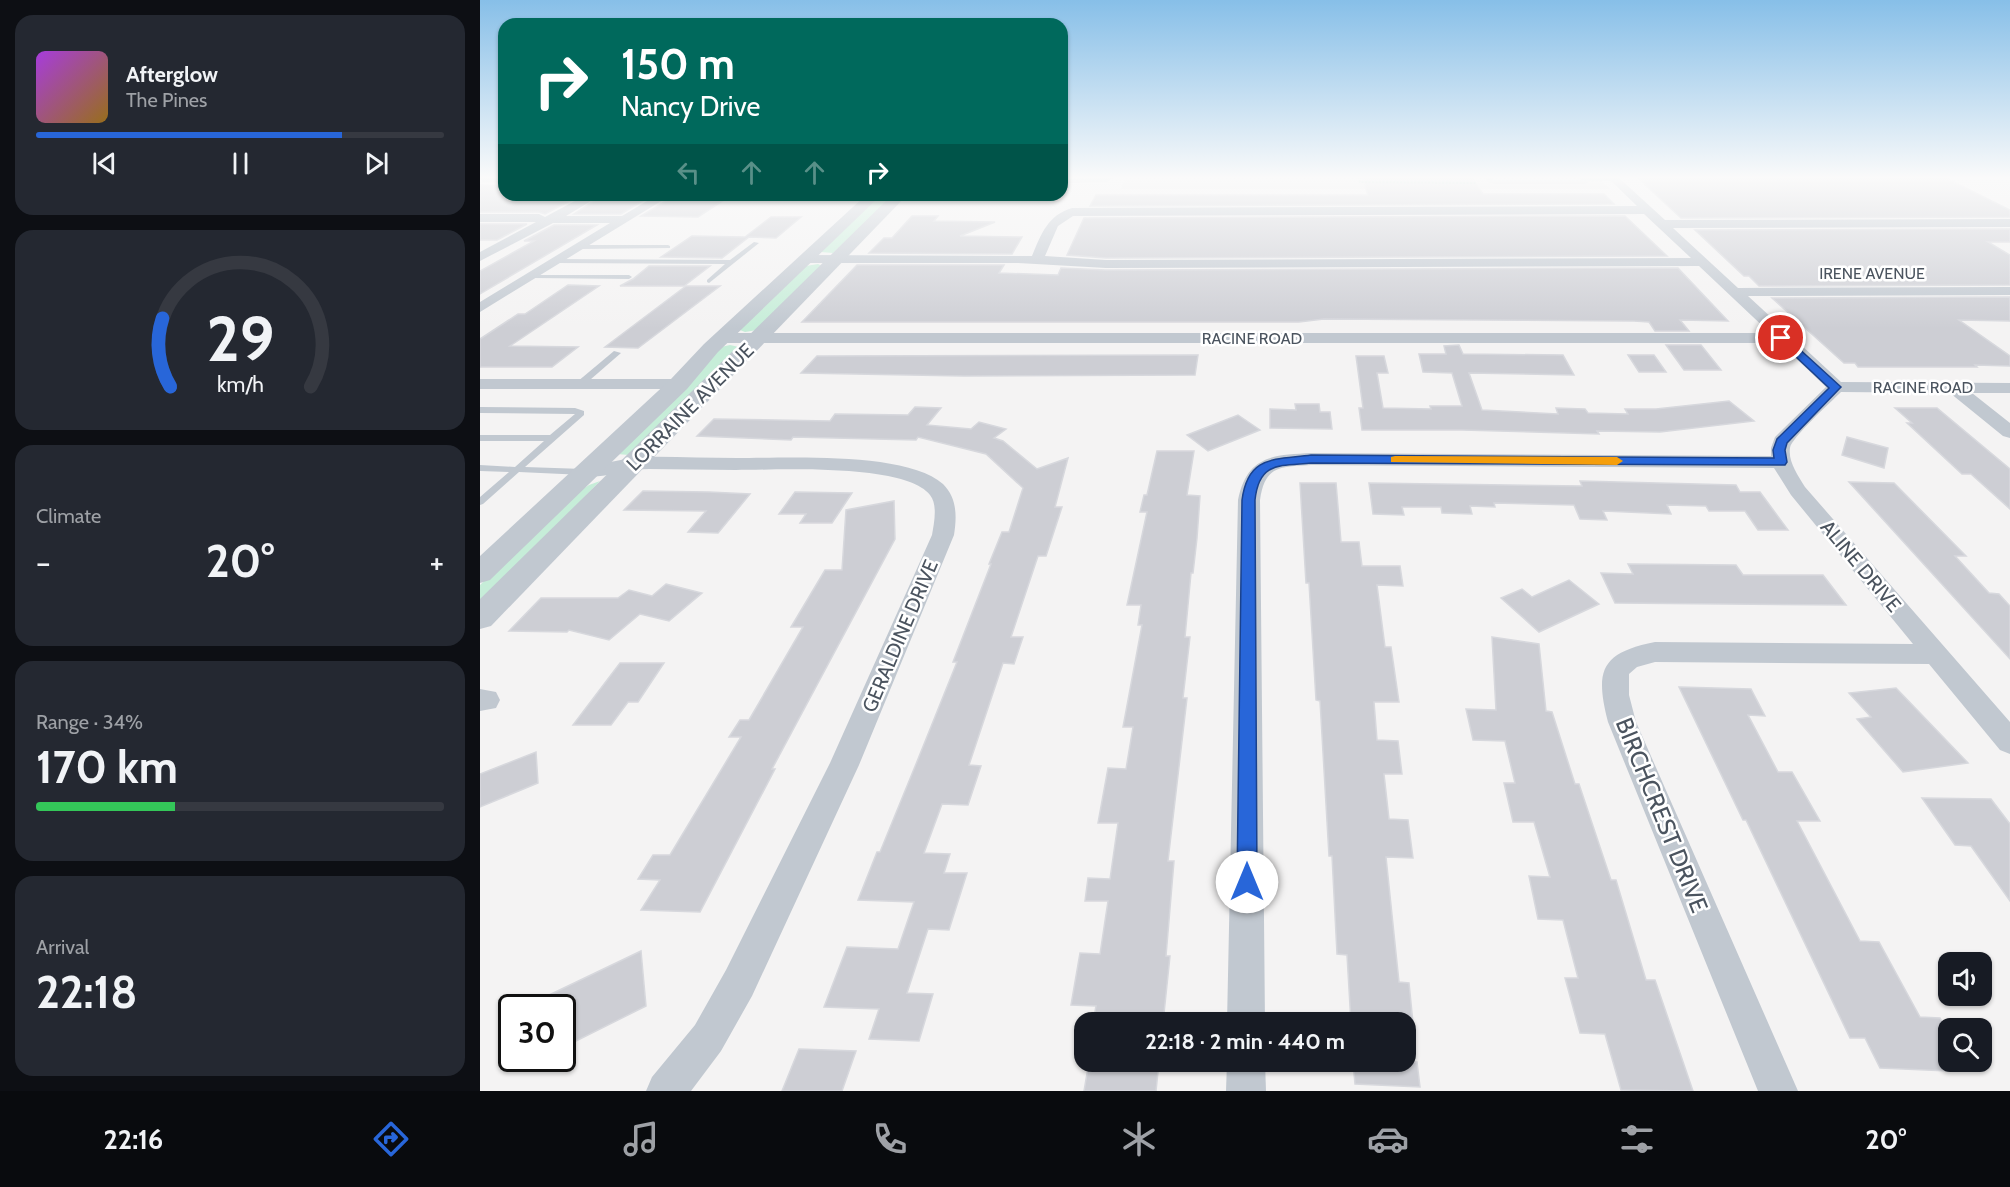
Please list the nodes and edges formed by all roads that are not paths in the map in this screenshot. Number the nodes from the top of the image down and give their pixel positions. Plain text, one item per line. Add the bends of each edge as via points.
1 (528, 228) edge
2 (611, 228) edge
3 (839, 228) edge
4 (868, 228) edge
5 (1051, 228) edge
6 (1667, 228) edge
7 (756, 243) dead end
8 (580, 247) junction
9 (668, 247) dead end
10 (480, 257) edge
11 (805, 259) junction
12 (837, 259) junction
13 (1037, 260) junction
14 (557, 261) junction
15 (731, 262) junction
16 (1701, 262) junction
17 (533, 276) junction
18 (629, 277) dead end
19 (709, 281) dead end
20 (2010, 291) edge
21 (1734, 292) junction
22 (480, 308) edge
23 (722, 338) junction
24 (758, 338) junction
25 (1781, 338) junction
26 (617, 353) dead end
27 (480, 384) edge
28 (580, 384) junction
29 (680, 384) junction
30 (1836, 387) junction
31 (1953, 387) junction
32 (2010, 387) edge
33 (480, 410) edge
34 (2010, 432) edge
35 (480, 438) edge
36 (554, 438) junction
37 (1781, 462) junction
38 (634, 463) junction
39 (480, 468) edge
40 (519, 468) junction
41 (587, 472) junction
42 (480, 502) edge
43 (480, 573) edge
44 (480, 618) edge
45 (1936, 654) junction
46 (2010, 742) edge
47 (1246, 1012) edge
48 (1246, 1072) edge
49 (666, 1091) edge
50 (1246, 1091) edge
51 (1778, 1091) edge

1 - 10 street
2 - 8 street
3 - 11 street, LORRAINE AVENUE
4 - 12 street, LORRAINE AVENUE
5 - 13 street
6 - 16 street
7 - 15 lane
8 - 9 lane
8 - 14 street
11 - 12 street
11 - 23 street, LORRAINE AVENUE
12 - 13 street
12 - 24 street, LORRAINE AVENUE
13 - 16 street via 1106,264
14 - 15 lane
14 - 17 street
15 - 19 lane
16 - 21 street
17 - 18 lane
17 - 22 street
20 - 21 street, IRENE AVENUE
21 - 25 street
23 - 24 street, RACINE ROAD
23 - 29 street, LORRAINE AVENUE
24 - 25 street, RACINE ROAD
24 - 38 street, LORRAINE AVENUE
25 - 30 street
26 - 28 lane
27 - 28 street
28 - 29 street
29 - 41 street, LORRAINE AVENUE
30 - 31 street, RACINE ROAD
30 - 37 street via 1782,441
31 - 32 street, RACINE ROAD
31 - 34 street
33 - 36 lane via 581,413
35 - 36 lane
36 - 40 lane
37 - 45 street, ALINE DRIVE via 1798,491
37 - 47 street via 1311,459 1269,464 1256,473 1248,500
38 - 41 street, GERALDINE DRIVE
38 - 44 street, LORRAINE AVENUE
38 - 49 street, GERALDINE DRIVE via 839,465 899,472 931,484 940,493 946,521 844,765 739,983 708,1038
39 - 40 lane
40 - 41 lane
40 - 42 lane
41 - 43 street, LORRAINE AVENUE
45 - 46 street, ALINE DRIVE
45 - 51 street, BIRCHCREST DRIVE via 1655,652 1634,654 1616,671 1615,697 1622,722
48 - 50 street

